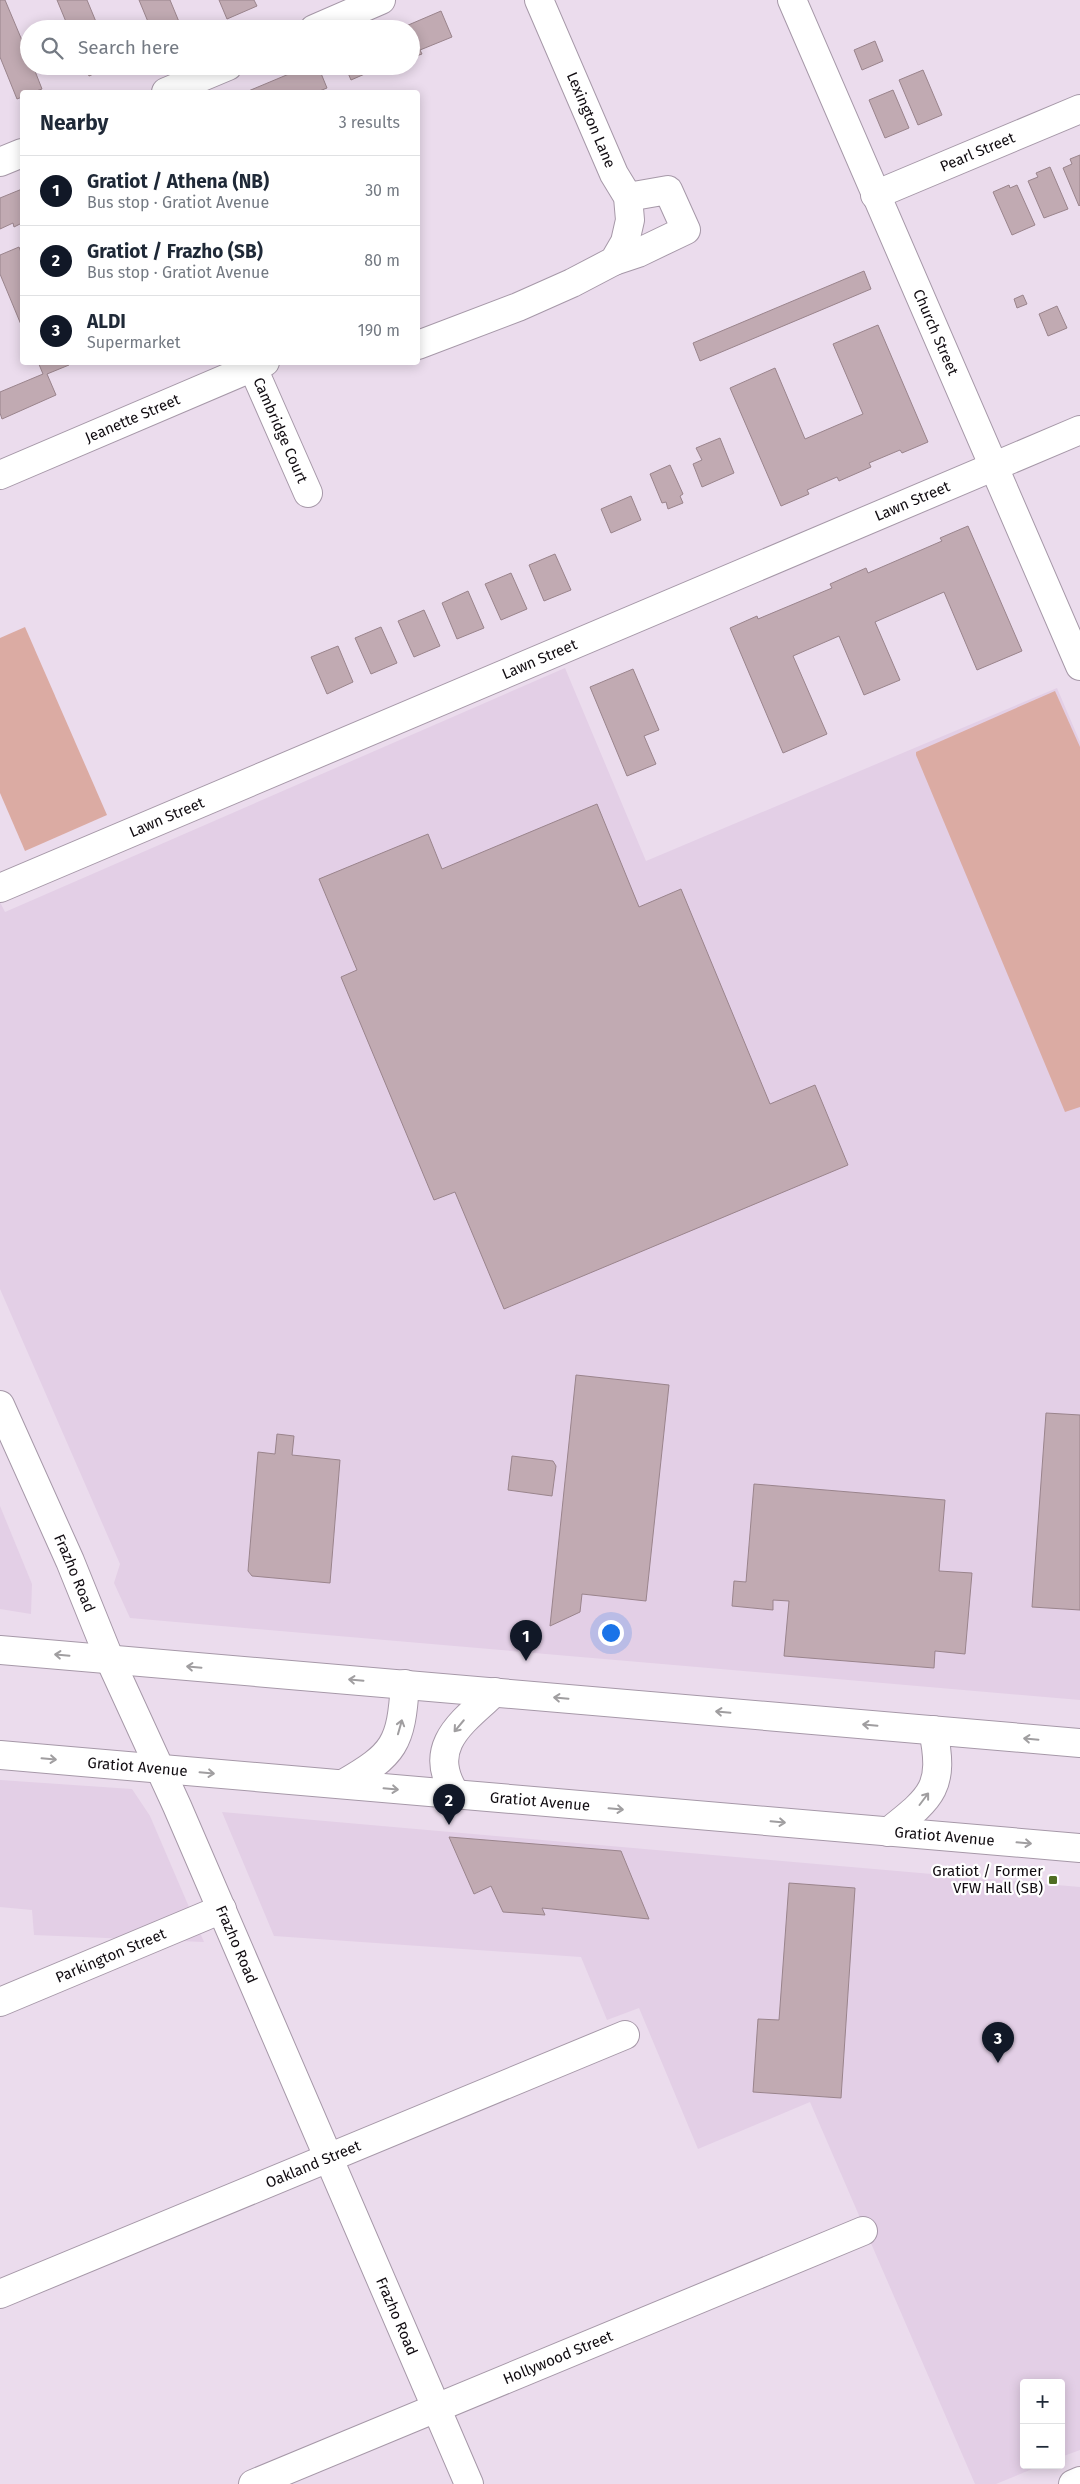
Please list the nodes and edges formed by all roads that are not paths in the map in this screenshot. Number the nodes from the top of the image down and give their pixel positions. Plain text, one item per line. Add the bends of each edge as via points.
1 (381, 0) edge
2 (540, 0) edge
3 (792, 0) edge
4 (335, 20) edge
5 (207, 75) edge
6 (171, 90) edge
7 (1080, 109) edge
8 (20, 153) edge
9 (0, 162) edge
10 (875, 195) junction
11 (628, 197) junction
12 (619, 251) junction
13 (420, 344) edge
14 (259, 365) edge
15 (1080, 430) edge
16 (995, 465) junction
17 (0, 475) edge
18 (308, 492) dead end
19 (1080, 666) edge
20 (0, 888) edge
21 (0, 1405) edge
22 (0, 1650) edge
23 (110, 1660) junction
24 (405, 1684) junction
25 (494, 1692) junction
26 (933, 1730) junction
27 (1080, 1742) edge
28 (0, 1755) edge
29 (158, 1768) junction
30 (343, 1784) junction
31 (456, 1795) junction
32 (888, 1832) junction
33 (1080, 1848) edge
34 (222, 1910) junction
35 (0, 2002) edge
36 (625, 2035) dead end
37 (328, 2157) junction
38 (863, 2231) dead end
39 (0, 2294) edge
40 (436, 2408) junction
41 (1080, 2481) edge
42 (253, 2484) edge
43 (469, 2484) edge
44 (1073, 2484) edge

1 - 4 street
2 - 11 street, Lexington Lane via 614,174
3 - 10 street, Church Street
5 - 6 street
7 - 10 street, Pearl Street
8 - 9 street
10 - 16 street, Church Street
11 - 12 street, Lexington Lane via 630,220
11 - 12 street via 668,190 686,230 638,253
12 - 13 street via 572,283
14 - 17 street, Jeanette Street
14 - 18 street, Cambridge Court
15 - 16 street, Lawn Street
16 - 19 street, Church Street
16 - 20 street, Lawn Street
21 - 23 street, Frazho Road
23 -> 22 street
24 -> 23 street
23 - 29 street, Frazho Road
24 - 25 street
30 -> 24 street via 367,1770 393,1745 400,1732
26 -> 25 street
25 -> 31 street via 463,1721 446,1746 444,1770
27 -> 26 street
32 -> 26 street via 926,1798 937,1777 939,1763
28 -> 29 street, Gratiot Avenue
29 -> 30 street, Gratiot Avenue
29 - 34 street, Frazho Road
30 -> 31 street, Gratiot Avenue
31 -> 32 street, Gratiot Avenue
32 -> 33 street, Gratiot Avenue
34 - 35 street, Parkington Street
34 - 37 street, Frazho Road
36 - 37 street, Oakland Street
37 - 39 street, Oakland Street
37 - 40 street, Frazho Road
38 - 40 street, Hollywood Street
40 - 42 street, Hollywood Street
40 - 43 street, Frazho Road
41 - 44 street

